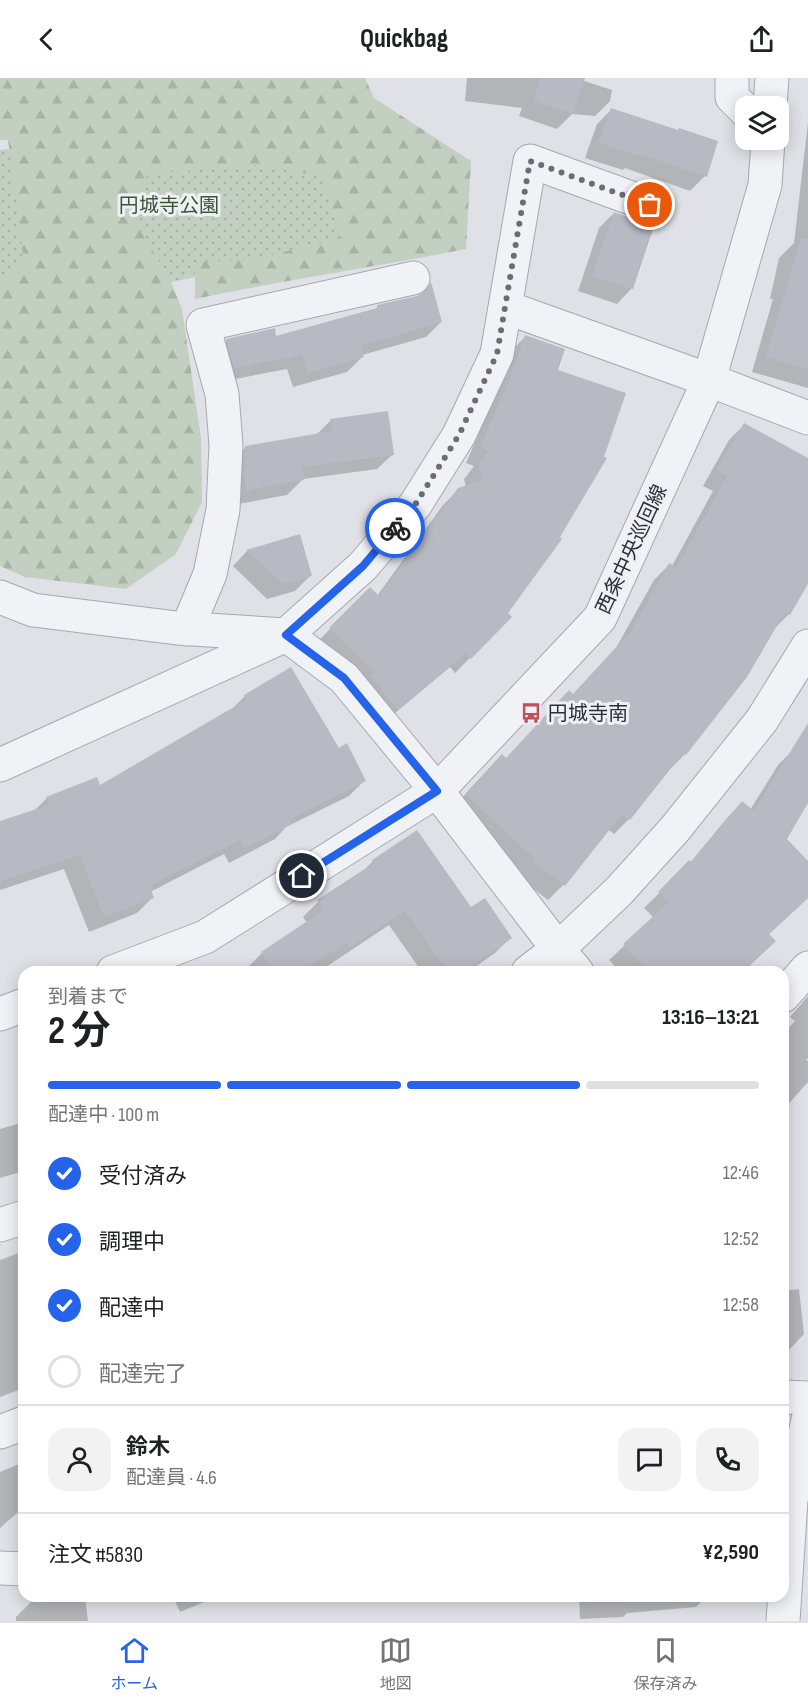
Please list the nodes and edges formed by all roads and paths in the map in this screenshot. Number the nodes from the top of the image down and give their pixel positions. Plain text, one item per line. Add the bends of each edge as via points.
1 (732, 78) edge
2 (772, 78) edge
3 (771, 96) edge
4 (735, 100) edge
5 (767, 150) edge
6 (650, 205) dead end
7 (413, 278) dead end
8 (505, 307) junction
9 (709, 380) junction
10 (808, 418) edge
11 (0, 597) edge
12 (187, 629) junction
13 (286, 635) junction
14 (808, 646) edge
15 (0, 765) edge
16 (437, 791) junction
17 (567, 961) edge
18 (128, 966) edge
19 (549, 966) edge
20 (808, 968) edge
21 (789, 989) edge
22 (18, 1007) edge
23 (0, 1014) edge
24 (18, 1219) edge
25 (0, 1225) edge
26 (789, 1397) edge
27 (808, 1398) edge
28 (808, 1419) edge
29 (18, 1425) edge
30 (0, 1432) edge
31 (789, 1530) edge
32 (0, 1568) edge
33 (18, 1569) edge
34 (784, 1602) edge
35 (783, 1621) edge

1 - 4 street
2 - 3 street
5 - 9 street, 西条中央巡回線 via 765,185
6 - 8 street via 530,161
7 - 12 street via 203,325 222,394 226,445 223,510 210,574
8 - 9 street
8 - 13 street via 497,354 459,435 415,505 363,566
9 - 10 street
9 - 16 street, 西条中央巡回線 via 600,618
11 - 12 street via 33,610
12 - 13 street
13 - 15 street
13 - 16 street via 344,678
14 - 17 street via 762,720 675,829 619,891
16 - 17 street
16 - 18 street, 西条中央巡回線 via 205,938
17 - 19 street
20 - 21 street
22 - 23 street
24 - 25 street
26 - 27 street
28 - 31 street via 791,1500
29 - 30 street
32 - 33 street
34 - 35 street

